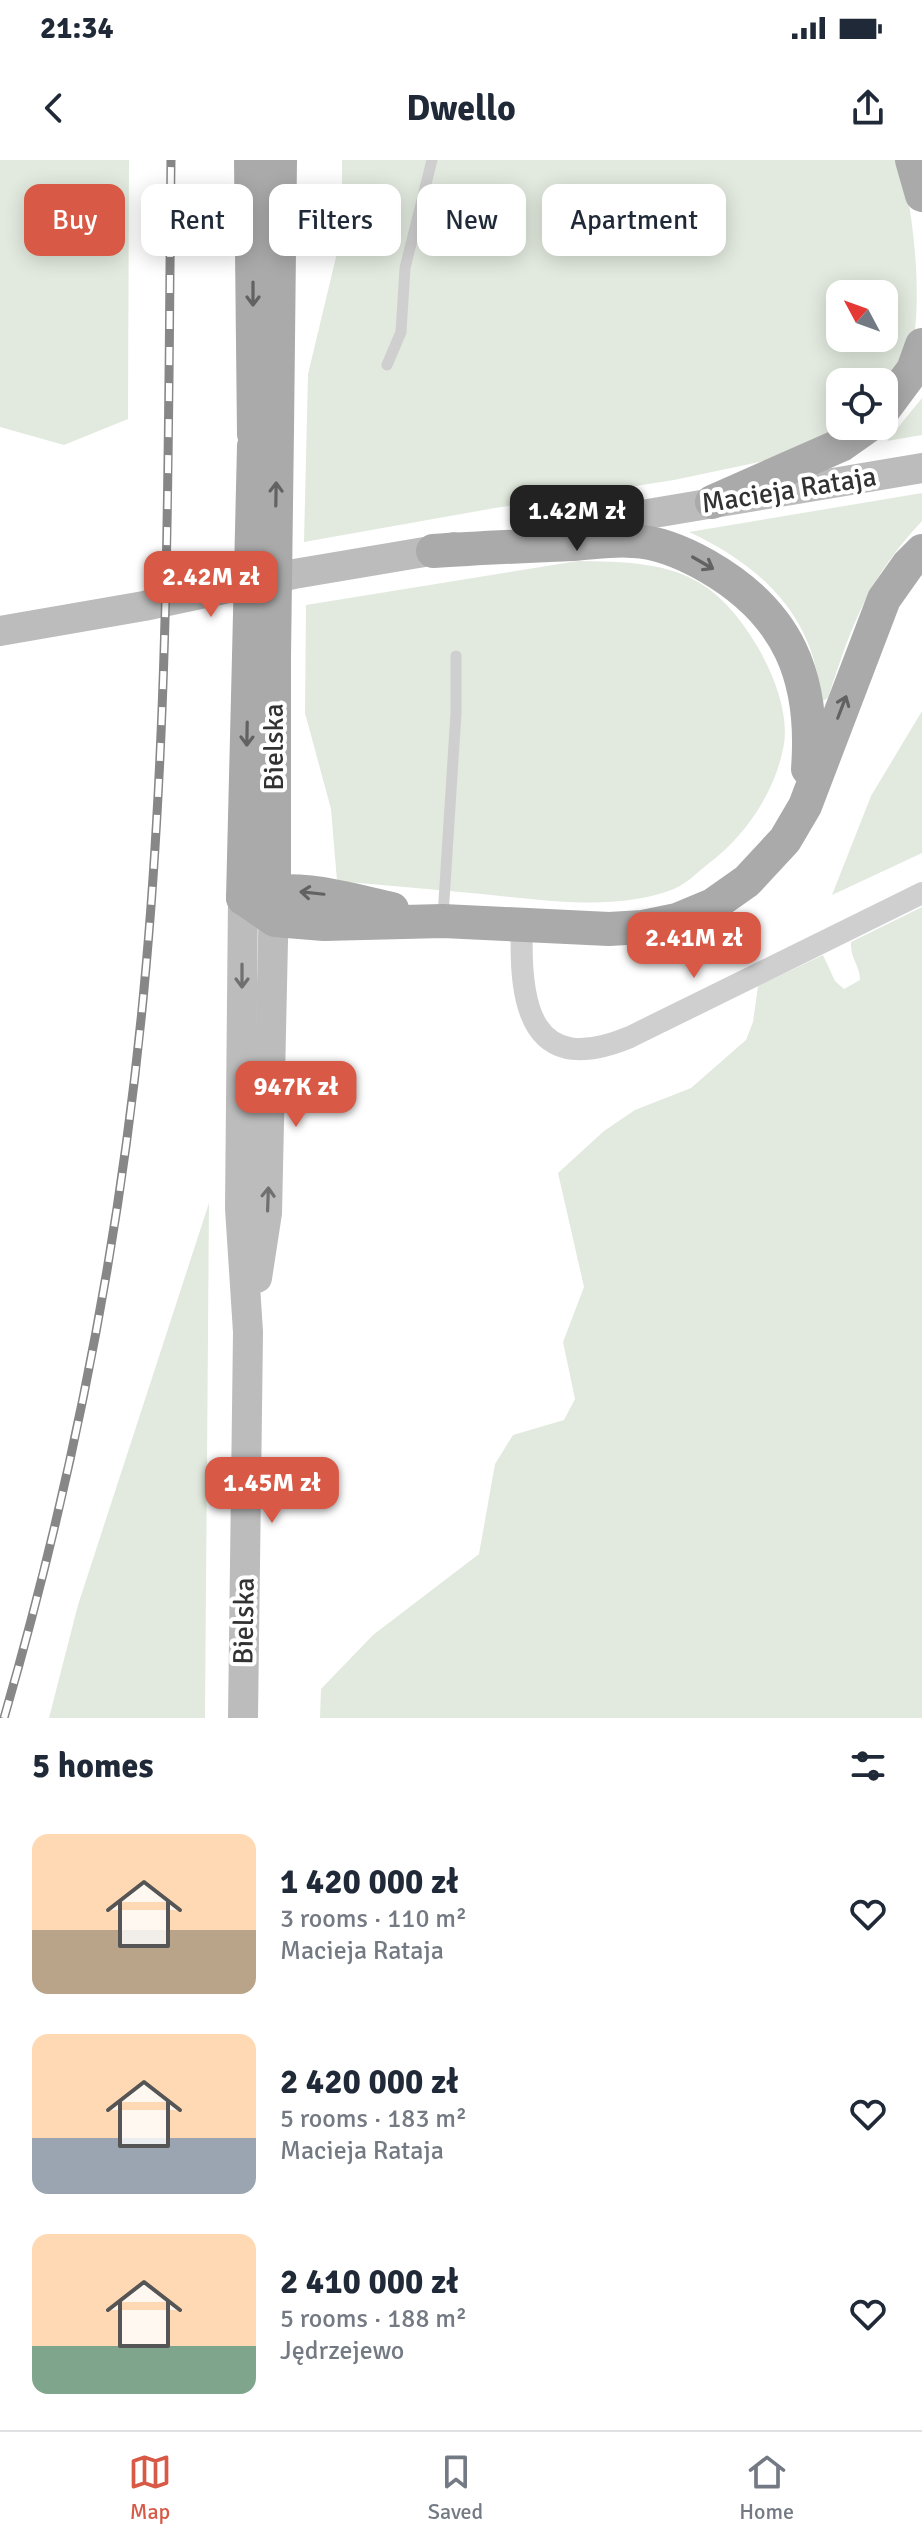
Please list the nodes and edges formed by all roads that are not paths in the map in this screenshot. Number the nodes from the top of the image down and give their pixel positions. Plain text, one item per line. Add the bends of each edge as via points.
1 (251, 160) edge
2 (280, 160) edge
3 (432, 160) edge
4 (912, 160) edge
5 (922, 195) edge
6 (922, 345) edge
7 (387, 365) dead end
8 (898, 390) edge
9 (265, 431) junction
10 (848, 440) edge
11 (922, 468) edge
12 (712, 502) junction
13 (433, 551) junction
14 (922, 551) edge
15 (0, 631) edge
16 (456, 656) dead end
17 (805, 806) junction
18 (922, 893) edge
19 (264, 902) junction
20 (443, 921) junction
21 (522, 926) junction
22 (243, 1718) edge

1 -> 9 main road, Bielska
2 - 9 main road, Bielska
3 - 7 lane via 405,268 401,332
4 - 5 main road
6 - 8 main road
9 - 19 main road, Bielska, bridge
10 - 12 main road
11 - 12 main road, Macieja Rataja
12 - 13 main road, Macieja Rataja
13 - 15 main road, Macieja Rataja
13 -> 17 main road via 634,540 687,555 746,591 771,617 800,673 811,731
17 -> 14 main road via 884,599
16 - 20 lane
17 - 21 main road via 785,840 747,881 713,905 643,927
18 - 21 street via 630,1037 580,1051 557,1044 531,1018 522,981
19 - 20 main road via 327,895
19 - 22 main road, Bielska via 240,1208 248,1332
20 - 21 main road

